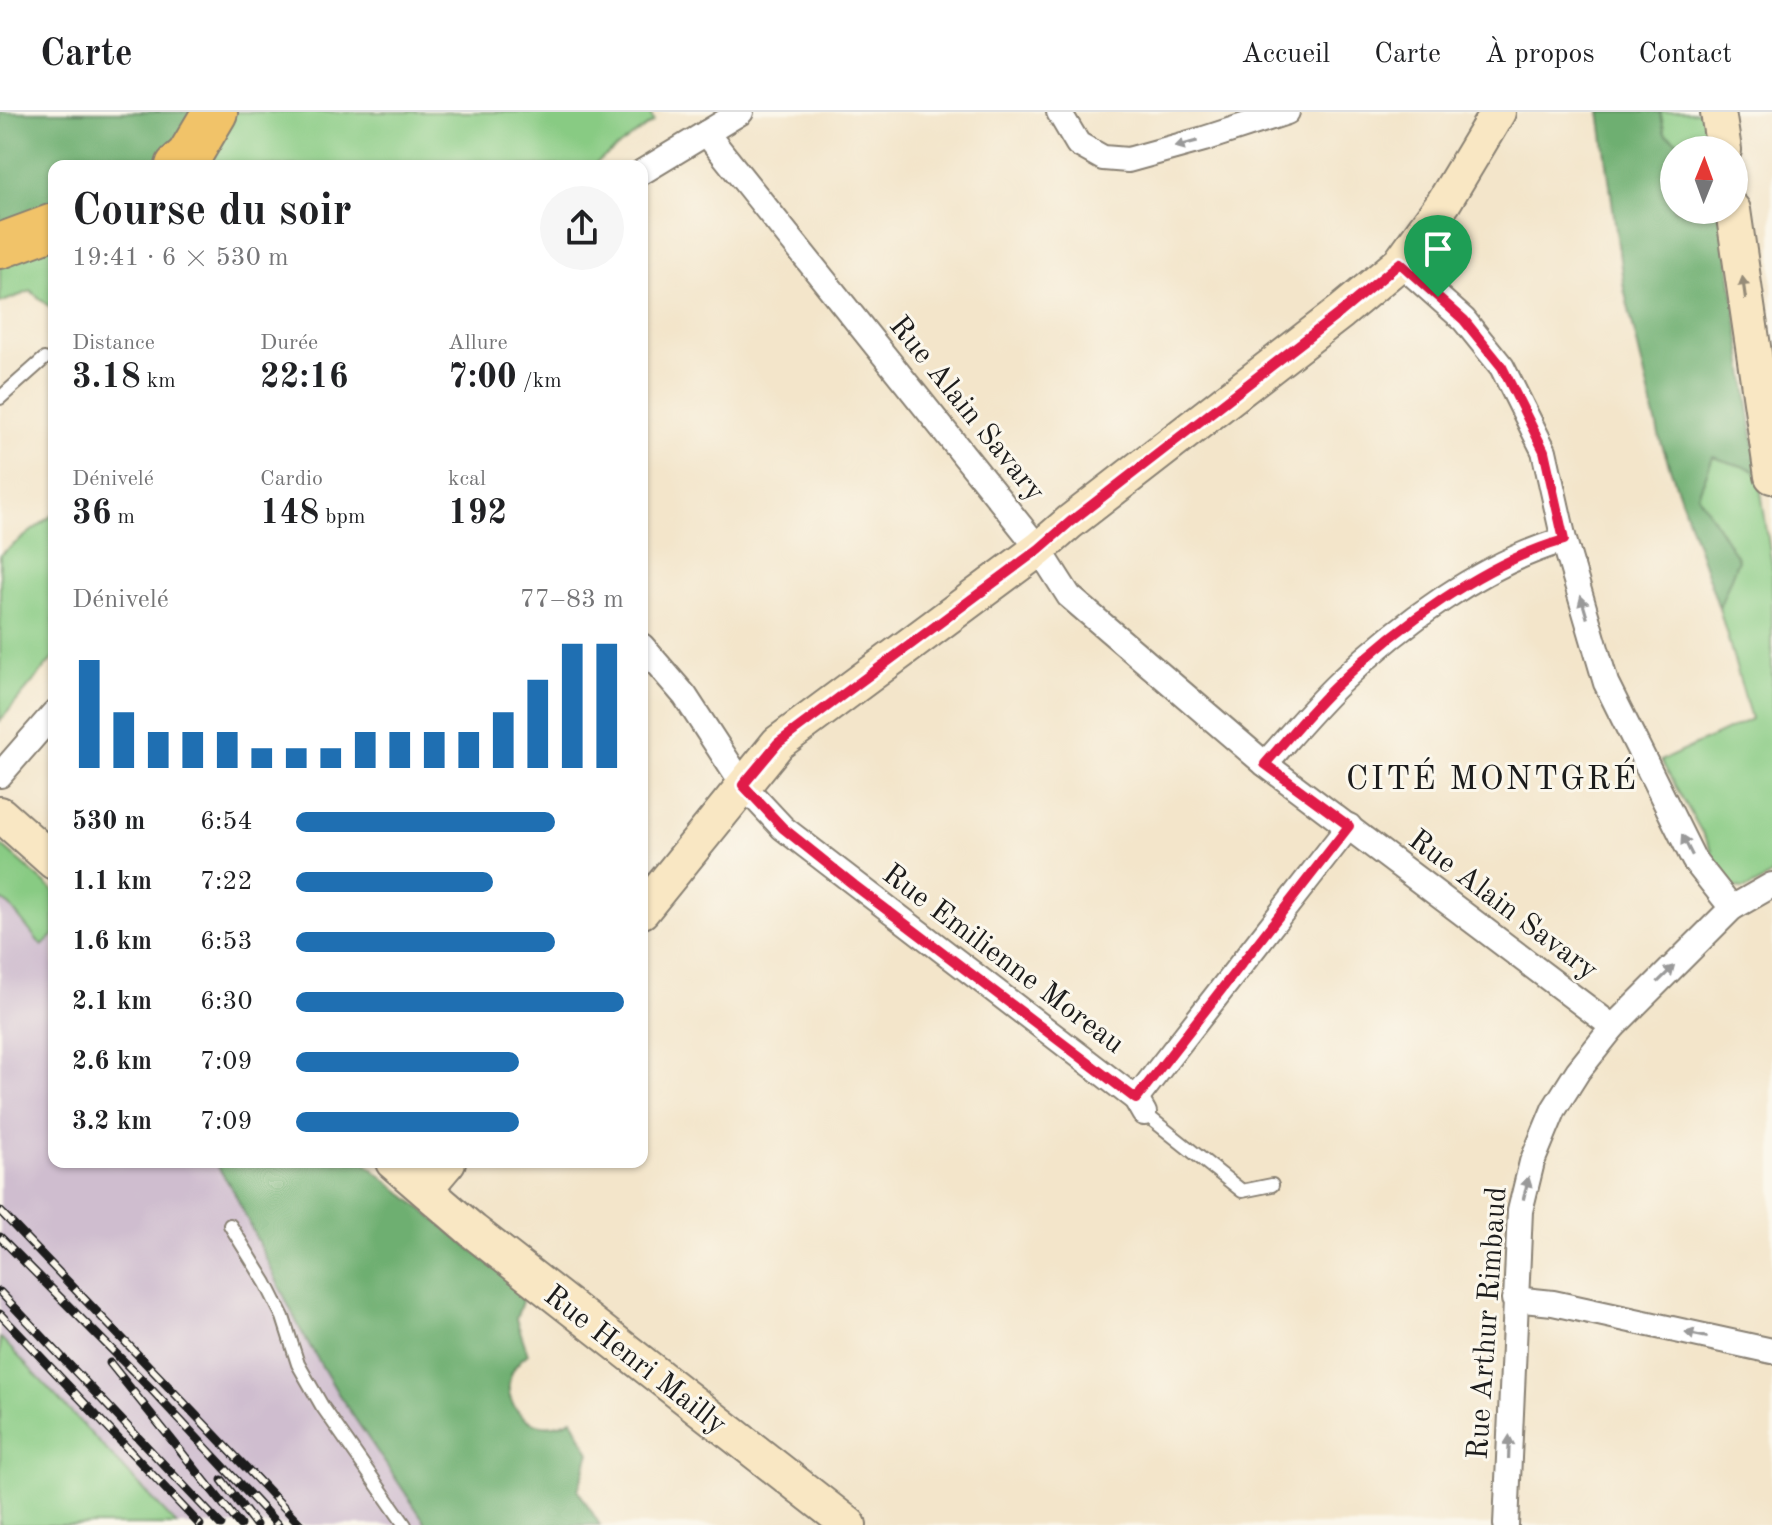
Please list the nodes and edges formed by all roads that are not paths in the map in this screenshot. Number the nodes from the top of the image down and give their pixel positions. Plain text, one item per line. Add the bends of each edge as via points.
1 (215, 112) edge
2 (741, 112) edge
3 (1059, 112) edge
4 (1287, 112) edge
5 (1498, 112) edge
6 (1718, 112) edge
7 (706, 133) junction
8 (1722, 136) edge
9 (185, 160) edge
10 (648, 168) edge
11 (1735, 224) edge
12 (48, 228) edge
13 (0, 246) edge
14 (1400, 263) junction
15 (44, 359) dead end
16 (0, 398) edge
17 (1772, 476) edge
18 (1564, 540) junction
19 (1039, 549) junction
20 (648, 653) edge
21 (48, 720) edge
22 (1265, 764) junction
23 (0, 775) edge
24 (743, 785) junction
25 (0, 814) edge
26 (1349, 826) junction
27 (48, 857) edge
28 (1772, 885) edge
29 (648, 904) edge
30 (1732, 908) junction
31 (1613, 1027) junction
32 (1140, 1106) junction
33 (401, 1168) edge
34 (443, 1168) edge
35 (1272, 1185) dead end
36 (426, 1188) junction
37 (230, 1225) dead end
38 (1514, 1299) junction
39 (1772, 1351) edge
40 (405, 1525) edge
41 (849, 1525) edge
42 (1506, 1525) edge

1 - 9 highway
2 - 7 street
4 -> 3 street via 1128,160 1103,158 1078,144
5 - 14 street
6 - 8 street
7 - 10 street
7 - 19 street, Rue Alain Savary
17 -> 11 street
12 - 13 highway
14 - 18 street via 1464,320 1502,367 1544,451
14 - 19 street
15 - 16 lane
18 - 22 street via 1457,589 1386,641 1337,684
30 -> 18 street via 1694,860 1606,683
19 - 22 street, Rue Alain Savary via 1069,596
19 - 24 street via 778,743
20 - 24 street, Rue Emilienne Moreau via 685,696
21 - 23 street
22 - 26 street, Rue Alain Savary
24 - 29 street
24 - 32 street, Rue Emilienne Moreau via 783,828
25 - 27 street
26 - 31 street, Rue Alain Savary
26 - 32 street
28 - 30 street, Rue Arthur Rimbaud
31 -> 30 street, Rue Arthur Rimbaud
38 -> 31 street, Rue Arthur Rimbaud via 1520,1211 1532,1162 1554,1109
32 - 35 lane, Rue Emilienne Moreau via 1242,1191
33 - 36 street, Rue Henri Mailly
34 - 36 street
36 - 41 street, Rue Henri Mailly via 473,1231
37 - 40 lane via 266,1283 298,1364 322,1406
39 -> 38 street
42 -> 38 street, Rue Arthur Rimbaud

